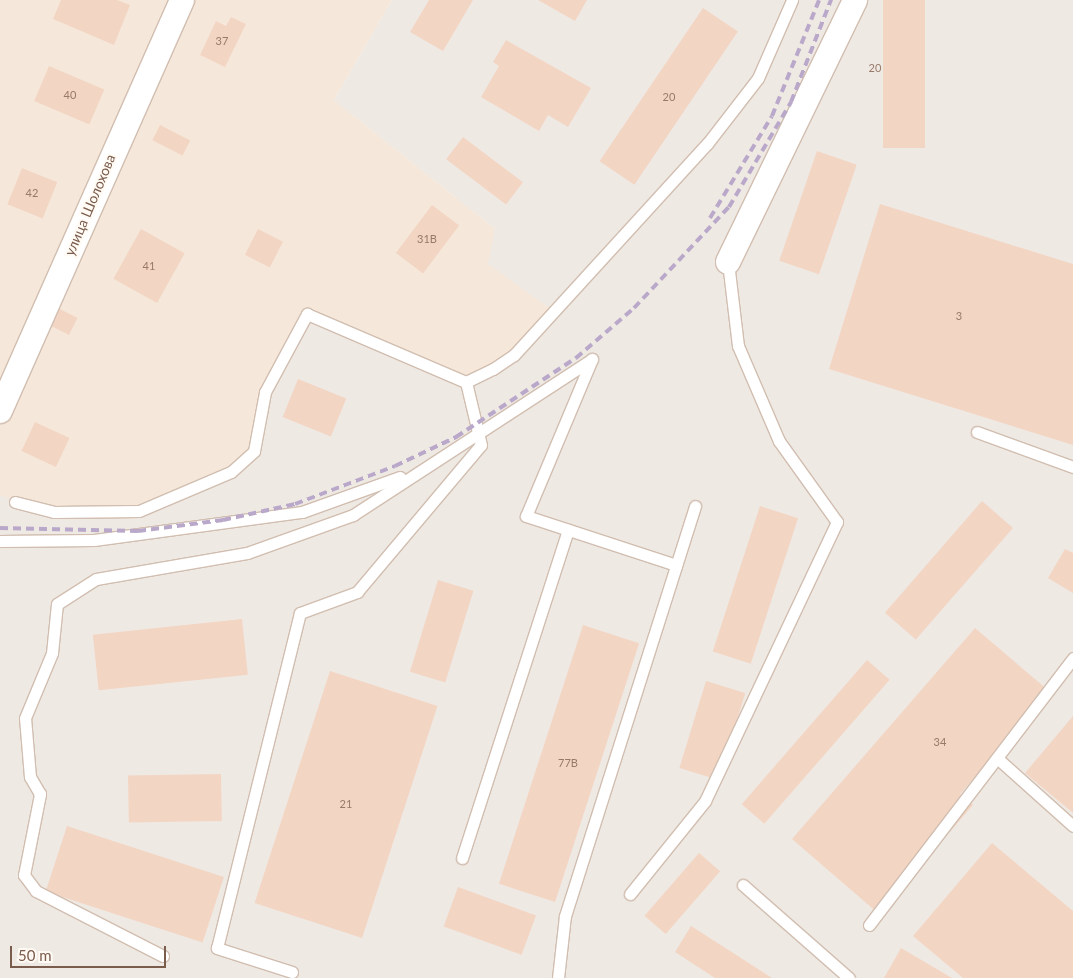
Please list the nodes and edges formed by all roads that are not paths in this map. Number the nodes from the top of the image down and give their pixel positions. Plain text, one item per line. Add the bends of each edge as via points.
1 (182, 0) edge
2 (792, 0) edge
3 (854, 0) edge
4 (728, 262) joint
5 (466, 382) junction
6 (0, 411) edge
7 (977, 432) dead end
8 (475, 435) junction
9 (1073, 466) edge
10 (15, 502) dead end
11 (695, 506) dead end
12 (568, 530) junction
13 (0, 541) edge
14 (676, 565) junction
15 (1073, 658) edge
16 (997, 758) junction
17 (1073, 826) edge
18 (462, 858) dead end
19 (743, 885) dead end
20 (630, 894) dead end
21 (870, 926) dead end
22 (163, 956) dead end
23 (292, 972) dead end
24 (558, 978) edge
25 (849, 978) edge

1 - 6 street, улица Шолохова
2 - 5 lane via 758,78 707,144 514,355
3 - 4 street
4 - 20 lane via 738,346 779,441 837,522 705,801
5 - 8 lane
5 - 10 lane via 307,314 265,392 254,451 231,472 139,511 54,512
7 - 9 lane
8 - 12 lane via 592,359 526,516
8 - 13 lane via 389,483 302,512 94,540
8 - 22 lane via 353,515 247,553 96,579 57,604 52,653 24,718 30,777 40,794 24,875 36,892
8 - 23 lane via 481,445 357,592 300,613 216,948
11 - 14 lane
12 - 14 lane
12 - 18 lane
14 - 24 lane via 565,916
15 - 16 lane
16 - 17 lane
16 - 21 lane
19 - 25 lane

